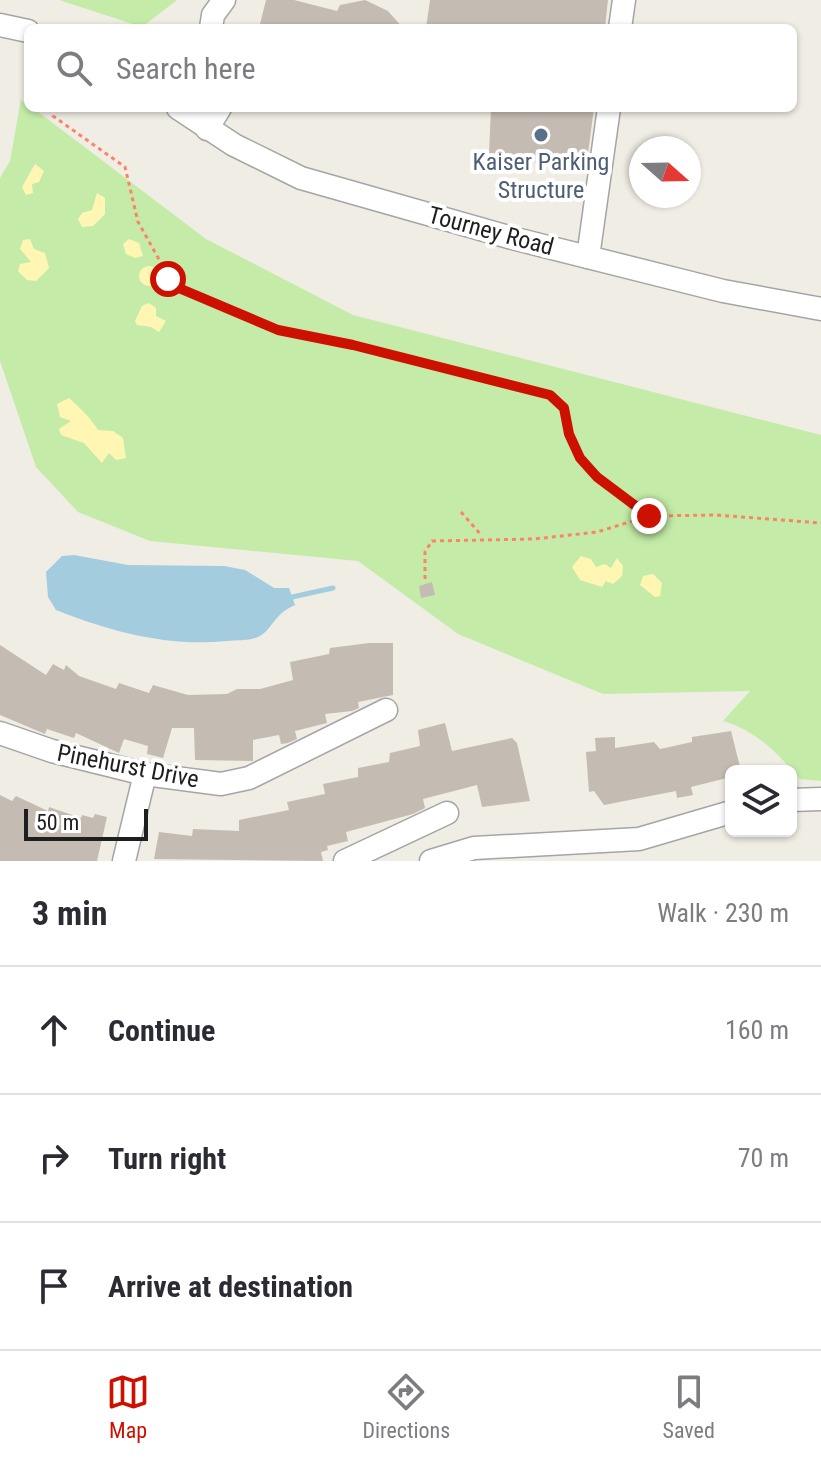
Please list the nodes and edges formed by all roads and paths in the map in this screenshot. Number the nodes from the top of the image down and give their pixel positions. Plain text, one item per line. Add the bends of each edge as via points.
1 (224, 0) edge
2 (624, 0) edge
3 (212, 24) edge
4 (621, 24) edge
5 (0, 25) edge
6 (24, 30) edge
7 (52, 112) edge
8 (184, 112) edge
9 (218, 112) edge
10 (608, 112) edge
11 (207, 129) junction
12 (588, 257) junction
13 (821, 309) edge
14 (461, 512) dead end
15 (651, 516) junction
16 (821, 523) edge
17 (483, 538) junction
18 (425, 579) dead end
19 (386, 710) dead end
20 (0, 733) edge
21 (145, 774) junction
22 (821, 799) edge
23 (797, 800) edge
24 (447, 813) dead end
25 (725, 814) edge
26 (354, 859) edge
27 (124, 861) edge
28 (431, 861) edge

1 - 3 street
2 - 4 street
5 - 6 street
7 - 15 path via 125,167 138,222 174,286 278,330 550,395 564,408 580,458
8 - 11 street, Tourney Road
9 - 11 street
10 - 12 street
11 - 12 street, Tourney Road via 301,178
12 - 13 street, Tourney Road
14 - 17 path
15 - 16 path
15 - 17 path via 597,532
17 - 18 path via 432,541 425,552
19 - 21 street, Pinehurst Drive via 249,778 221,784
20 - 21 street, Pinehurst Drive
21 - 27 street
22 - 23 street
24 - 26 street
25 - 28 street via 639,839 474,848

